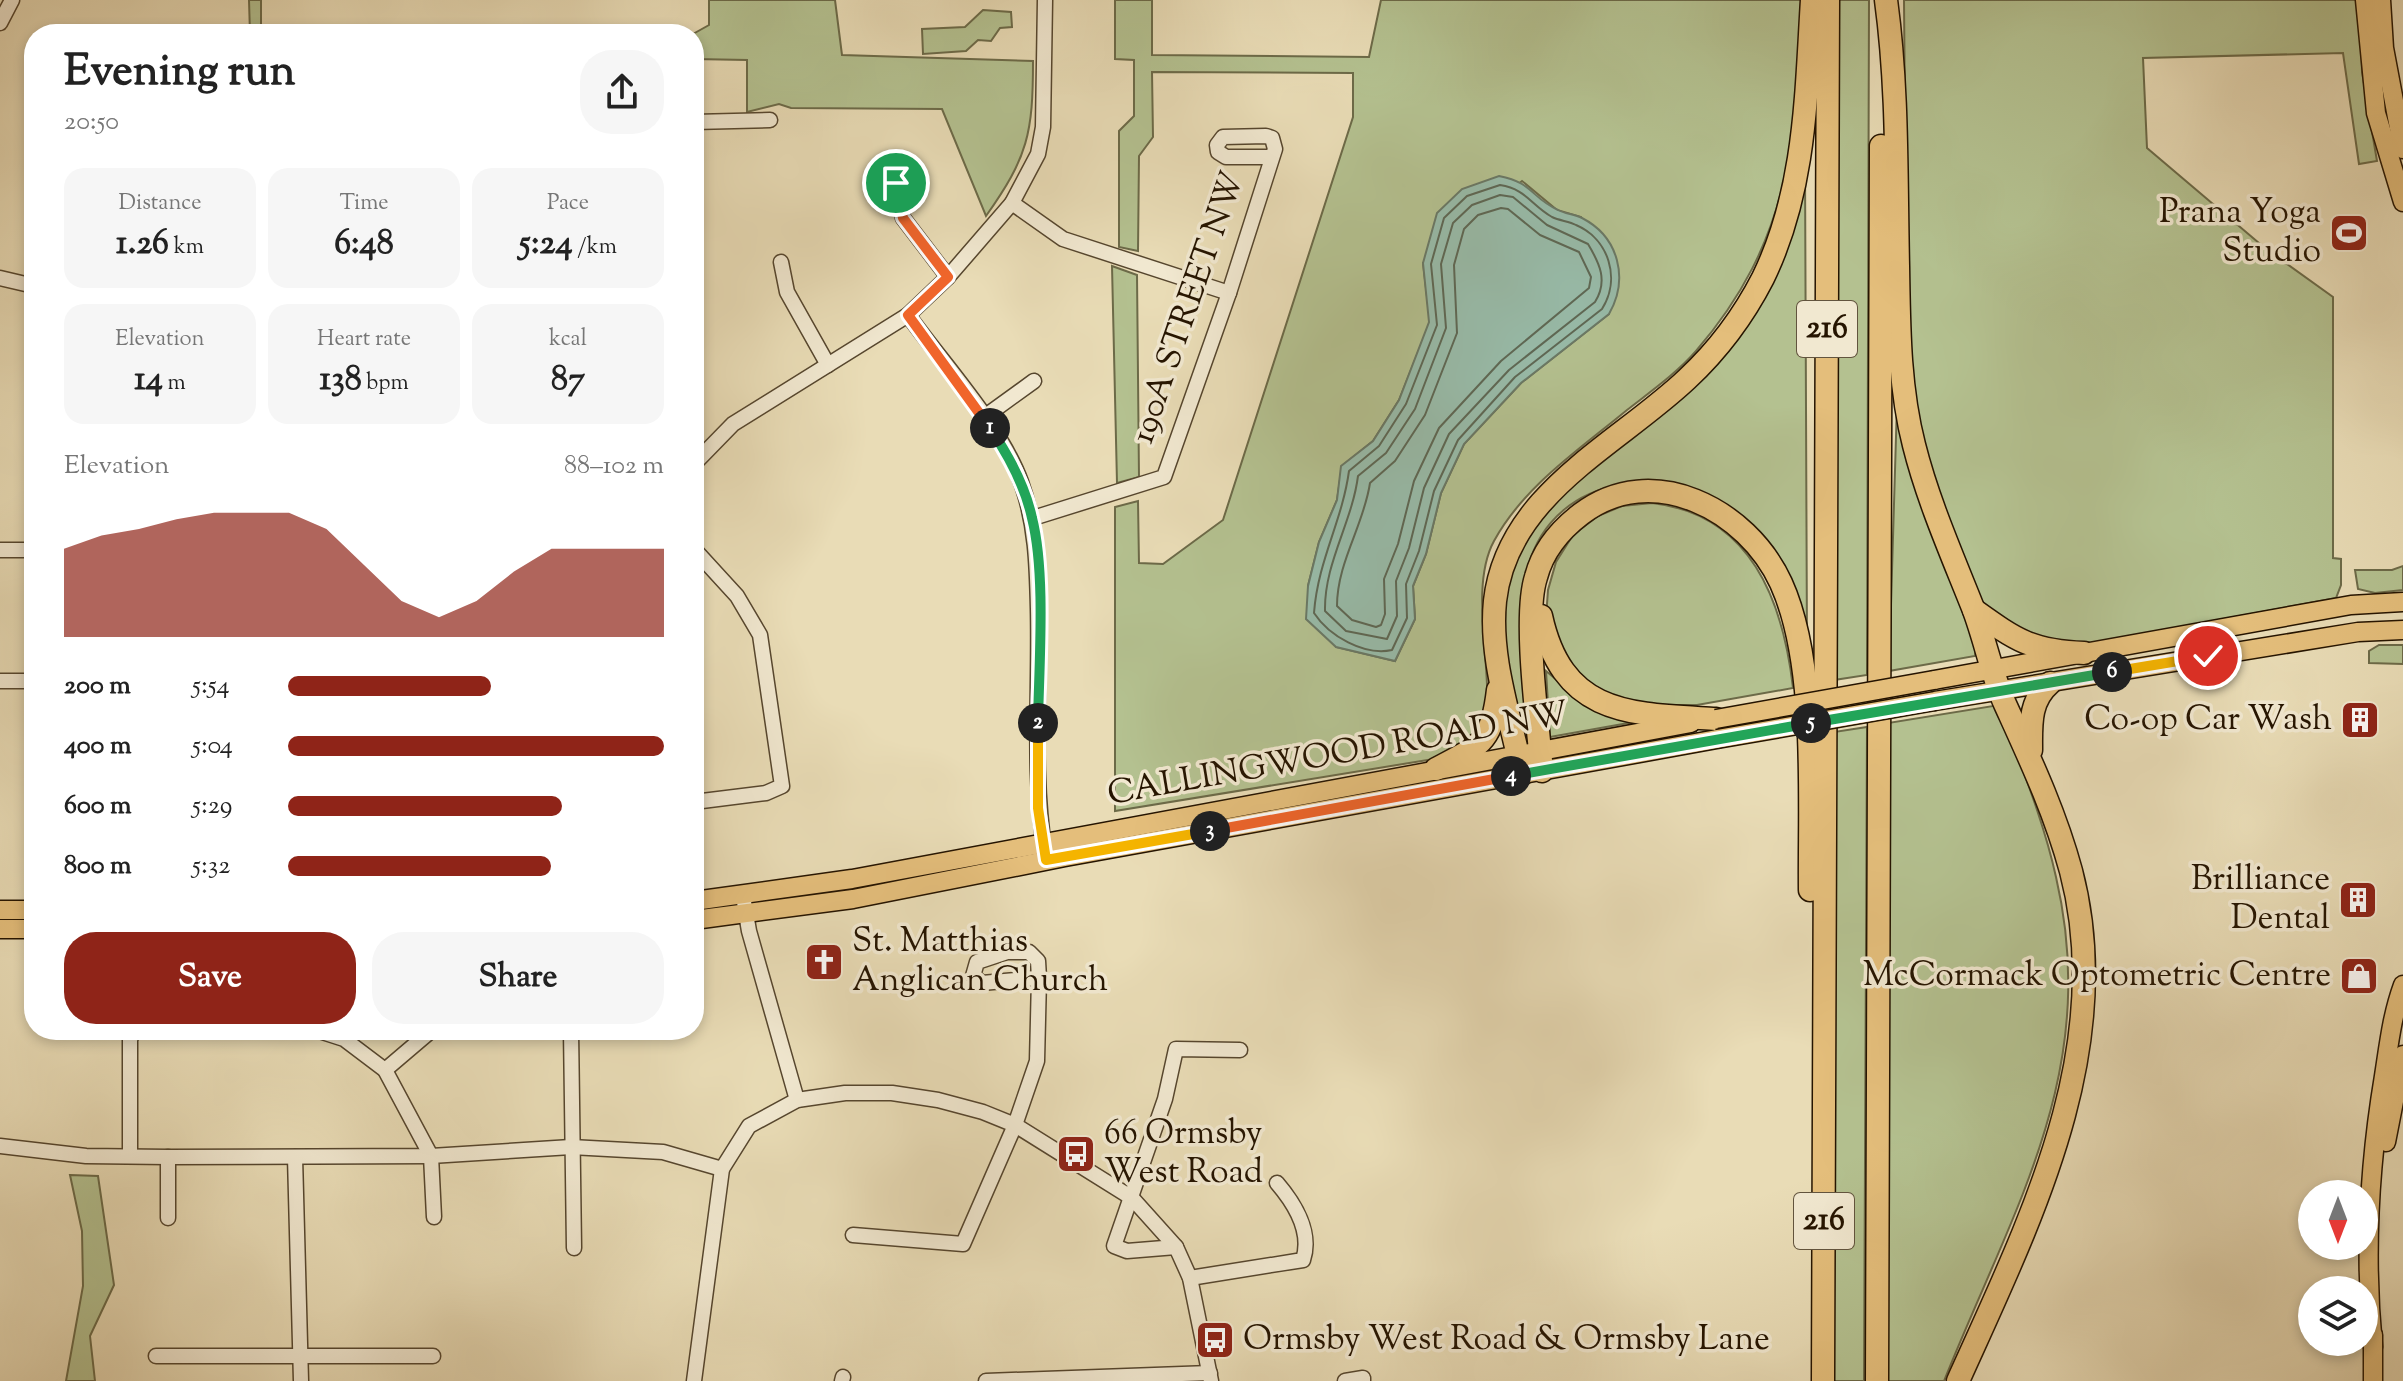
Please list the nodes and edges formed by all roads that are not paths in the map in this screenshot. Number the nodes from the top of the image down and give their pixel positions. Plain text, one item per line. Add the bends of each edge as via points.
1 (12, 0) edge
2 (1045, 0) edge
3 (1812, 0) edge
4 (1828, 0) edge
5 (1884, 0) edge
6 (2365, 0) edge
7 (2381, 0) edge
8 (0, 23) edge
9 (770, 120) dead end
10 (704, 122) edge
11 (2403, 149) edge
12 (1270, 157) dead end
13 (896, 183) dead end
14 (2403, 202) edge
15 (1012, 203) junction
16 (781, 262) dead end
17 (948, 277) junction
18 (0, 278) edge
19 (24, 284) edge
20 (1229, 293) junction
21 (908, 315) junction
22 (828, 365) junction
23 (1034, 381) dead end
24 (983, 418) junction
25 (704, 454) edge
26 (1033, 518) junction
27 (0, 550) edge
28 (24, 550) edge
29 (704, 560) edge
30 (1534, 579) junction
31 (2403, 602) edge
32 (1974, 610) junction
33 (2403, 630) edge
34 (2084, 653) junction
35 (1500, 677) junction
36 (1997, 679) junction
37 (0, 681) edge
38 (24, 681) edge
39 (2050, 683) junction
40 (1716, 729) junction
41 (2031, 756) junction
42 (1530, 762) junction
43 (1436, 769) junction
44 (704, 801) edge
45 (1045, 851) junction
46 (743, 896) junction
47 (704, 900) edge
48 (0, 910) edge
49 (24, 910) edge
50 (747, 915) junction
51 (704, 919) edge
52 (0, 929) edge
53 (24, 929) edge
54 (1039, 978) dead end
55 (2403, 985) edge
56 (130, 1040) edge
57 (345, 1040) edge
58 (420, 1040) edge
59 (571, 1040) edge
60 (1240, 1050) dead end
61 (2403, 1055) edge
62 (1824, 1061) junction
63 (385, 1070) junction
64 (797, 1100) junction
65 (1015, 1125) junction
66 (0, 1146) edge
67 (571, 1147) junction
68 (130, 1156) junction
69 (431, 1156) junction
70 (168, 1157) junction
71 (295, 1157) junction
72 (722, 1169) junction
73 (1277, 1183) dead end
74 (1132, 1198) junction
75 (434, 1217) dead end
76 (168, 1218) dead end
77 (853, 1235) dead end
78 (1176, 1247) junction
79 (574, 1248) dead end
80 (2369, 1276) edge
81 (2377, 1276) edge
82 (1190, 1278) junction
83 (156, 1356) dead end
84 (433, 1356) dead end
85 (2373, 1356) edge
86 (298, 1357) junction
87 (1210, 1377) edge
88 (301, 1381) edge
89 (694, 1381) edge
90 (986, 1381) edge
91 (1345, 1381) edge
92 (1363, 1381) edge
93 (1823, 1381) edge
94 (1877, 1381) edge
95 (1958, 1381) edge
96 (2373, 1381) edge

1 - 8 street
2 - 15 street via 1043,127 1038,154
3 - 35 highway via 1797,181 1762,279 1714,351 1641,419 1551,491 1519,528 1495,601
4 - 62 highway, 216
5 - 32 highway via 1894,62 1905,401 1914,447
5 - 94 highway, 216
6 - 14 main road via 2376,113
7 - 11 main road via 2387,69
9 - 10 street
12 - 20 street, 190A STREET NW
13 - 17 street via 903,218
15 - 17 street
15 - 20 street via 1063,239
16 - 22 street via 787,292
17 - 21 street
18 - 19 street
20 - 26 street, 190A STREET NW via 1164,477
21 - 22 street
21 - 24 street
22 - 25 street via 733,424
23 - 24 street
24 - 26 street via 1020,479
26 - 45 street via 1037,792
27 - 28 street
29 - 44 street via 737,596 760,635 782,786
30 - 40 highway via 1546,638 1563,671 1582,688 1610,708
30 - 42 highway
30 - 62 highway via 1565,526 1621,493 1661,491 1690,497 1721,513 1766,555 1793,616 1805,694 1811,970
31 - 34 main road via 2351,605
32 - 34 highway via 2016,641 2053,652
32 - 36 highway
33 - 39 main road via 2358,632
34 - 36 main road
35 - 42 highway
35 - 43 highway via 1495,721 1483,741
36 - 39 main road
36 - 40 main road, CALLINGWOOD ROAD NW, bridge via 1934,680
36 - 40 main road, bridge via 1935,701
36 - 41 highway
37 - 38 street
39 - 41 highway via 2036,699 2031,716
40 - 42 main road, CALLINGWOOD ROAD NW
41 - 95 highway via 2071,872 2081,926 2082,1011 2067,1109 2048,1170
42 - 43 main road, CALLINGWOOD ROAD NW
42 - 45 main road, CALLINGWOOD ROAD NW
43 - 45 main road, CALLINGWOOD ROAD NW
45 - 46 main road, CALLINGWOOD ROAD NW
45 - 50 main road, CALLINGWOOD ROAD NW via 853,899
46 - 47 main road, CALLINGWOOD ROAD NW
46 - 50 street
48 - 49 main road
50 - 51 main road, CALLINGWOOD ROAD NW
50 - 64 street
52 - 53 main road
54 - 65 street via 1037,1061
55 - 80 main road via 2391,1027 2371,1183
56 - 68 street
57 - 63 street
58 - 63 street
59 - 67 street
60 - 74 street via 1176,1049
61 - 81 main road via 2384,1154
62 - 93 highway, 216
63 - 69 street
64 - 65 street via 892,1093 938,1100
64 - 72 street via 749,1126
65 - 74 street
65 - 77 street via 963,1244
66 - 68 street
67 - 69 street
67 - 72 street via 663,1152
67 - 79 street
68 - 70 street
69 - 71 street
69 - 75 street
70 - 71 street
70 - 76 street
71 - 86 street
72 - 89 street
73 - 82 street via 1293,1202 1308,1244 1303,1260
74 - 78 street
74 - 78 street via 1114,1246 1127,1251
78 - 82 street
82 - 87 street
83 - 86 street
84 - 86 street
85 - 96 main road
86 - 88 street
87 - 90 street
91 - 92 street

